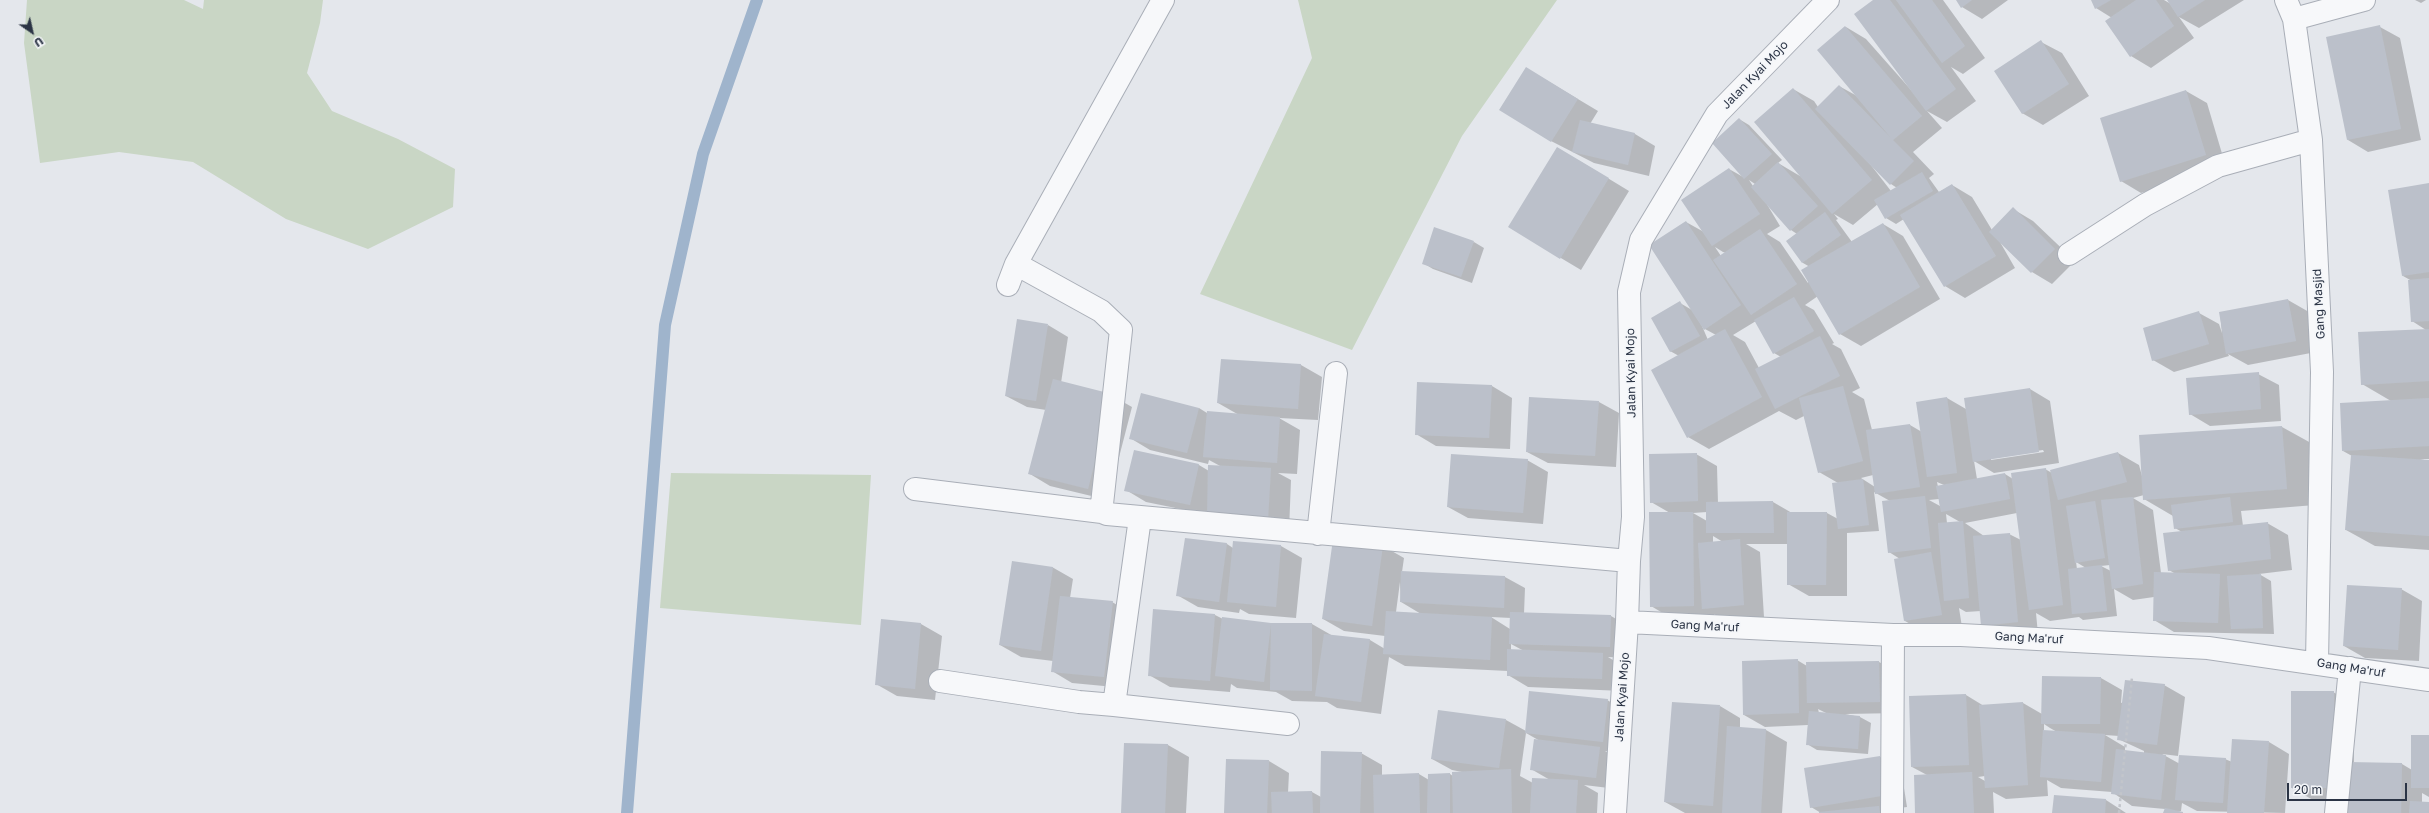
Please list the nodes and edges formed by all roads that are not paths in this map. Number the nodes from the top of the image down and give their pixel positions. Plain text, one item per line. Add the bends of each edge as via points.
1 (1163, 0) edge
2 (1828, 0) edge
3 (2364, 0) edge
4 (2290, 9) edge
5 (2311, 140) junction
6 (2069, 254) dead end
7 (1016, 264) junction
8 (1008, 286) dead end
9 (1336, 373) dead end
10 (915, 489) dead end
11 (1102, 512) junction
12 (1140, 518) junction
13 (1318, 534) junction
14 (1629, 561) junction
15 (1627, 622) junction
16 (1893, 635) junction
17 (2316, 663) junction
18 (2350, 668) junction
19 (2429, 680) edge
20 (940, 681) dead end
21 (1114, 705) junction
22 (1288, 724) dead end
23 (1615, 813) edge
24 (1892, 813) edge
25 (2336, 813) edge

1 - 7 street
2 - 14 street, Jalan Kyai Mojo via 1717,114 1641,240 1629,292 1633,517
3 - 4 street, Gang Masjid
4 - 5 street, Gang Masjid
5 - 6 street via 2218,166 2145,205
5 - 17 street, Gang Masjid via 2322,372
7 - 8 street
7 - 11 street via 1101,311 1121,330
9 - 13 street
10 - 11 street
11 - 12 street
12 - 13 street
12 - 21 street
13 - 14 street
14 - 15 street, Jalan Kyai Mojo
15 - 16 street, Gang Ma'ruf
15 - 23 street, Jalan Kyai Mojo
16 - 17 street, Gang Ma'ruf via 1961,635 2208,648
16 - 24 street
17 - 18 street, Gang Ma'ruf
18 - 19 street, Gang Ma'ruf
18 - 25 street
20 - 21 street
21 - 22 street

